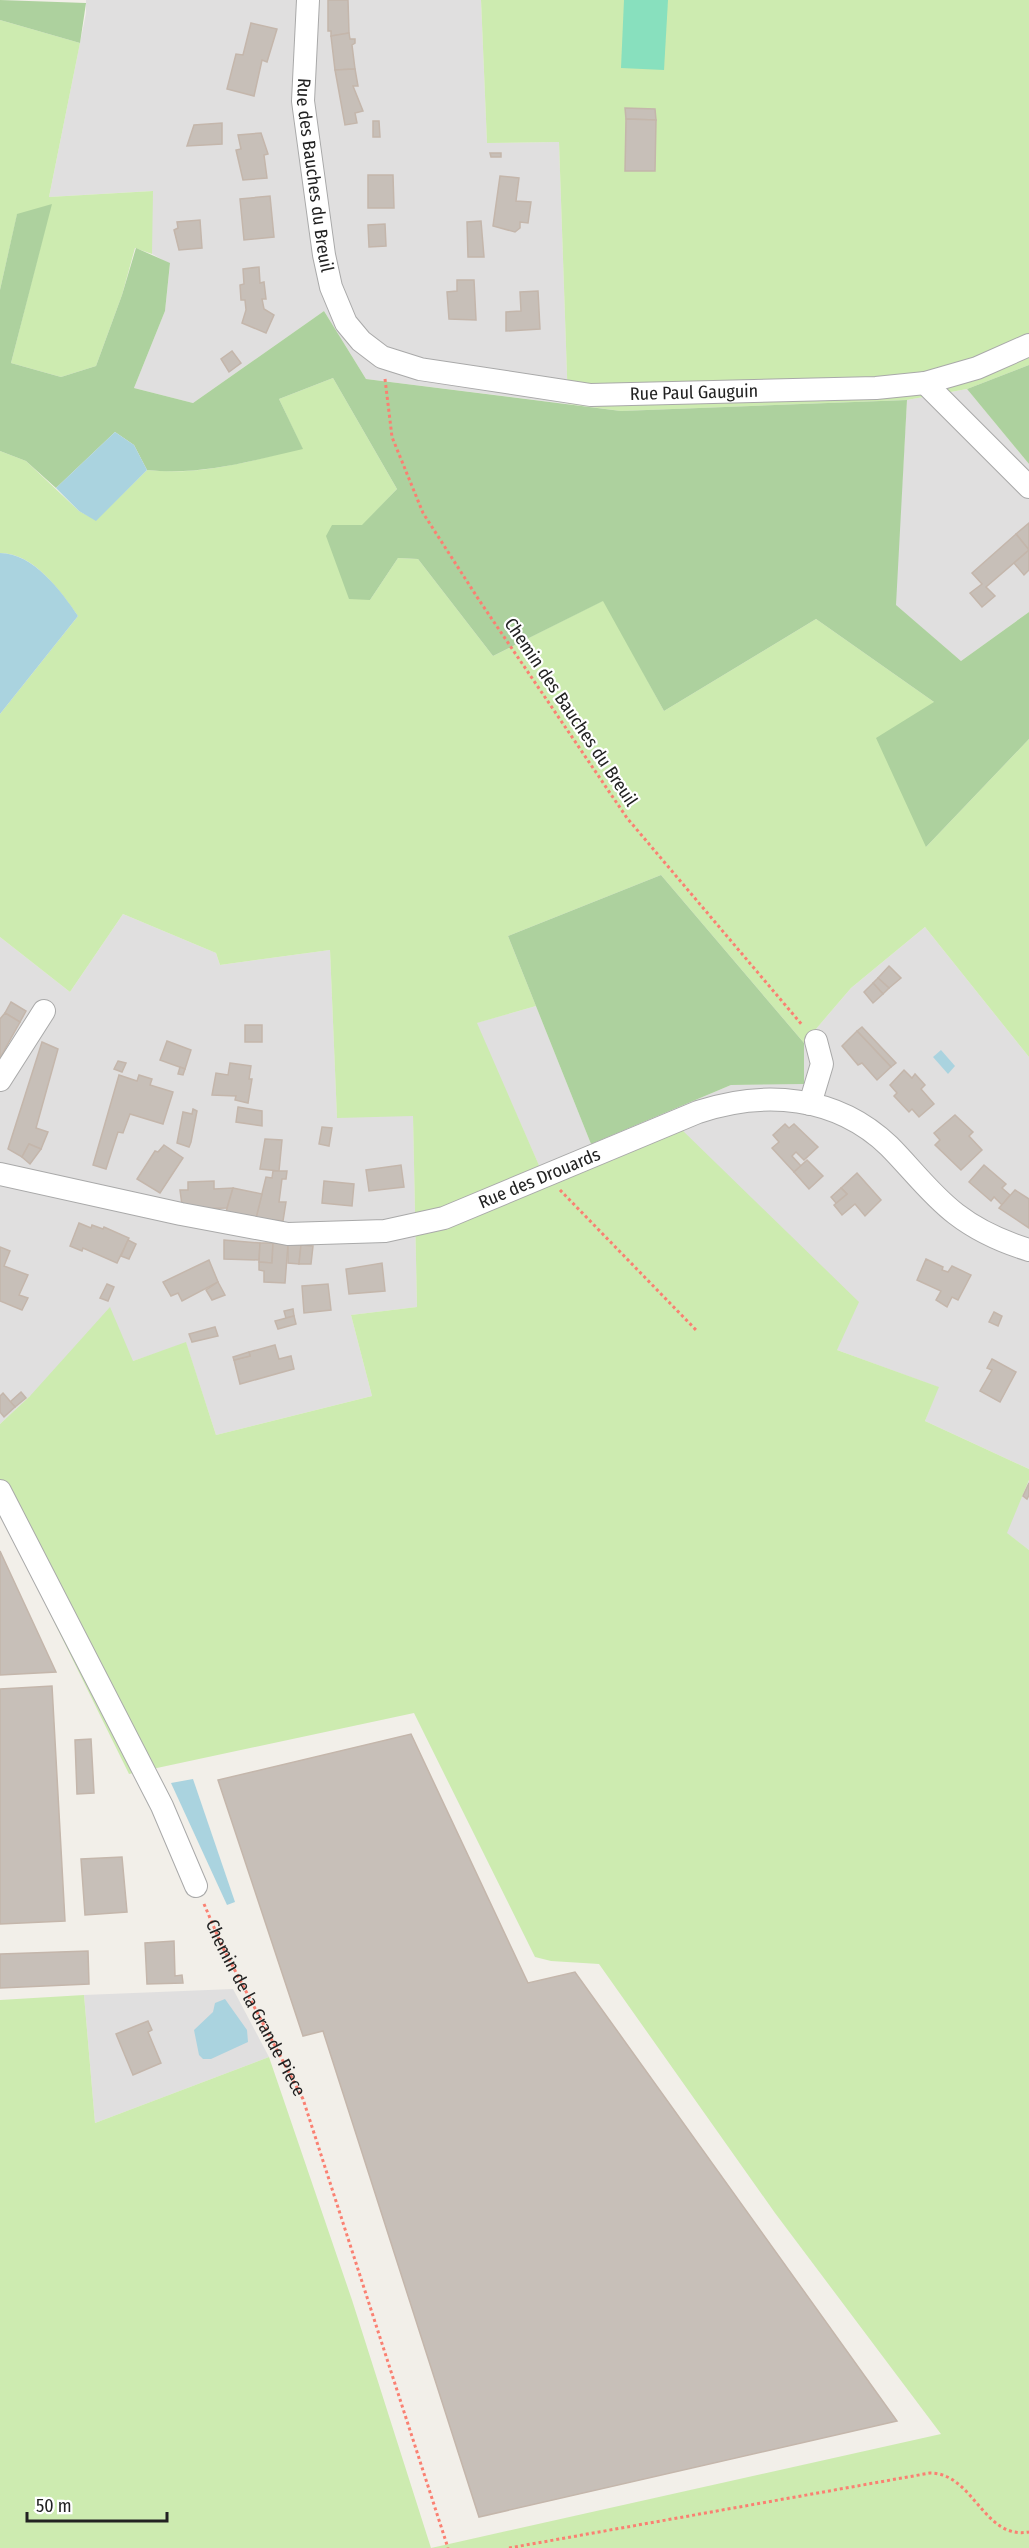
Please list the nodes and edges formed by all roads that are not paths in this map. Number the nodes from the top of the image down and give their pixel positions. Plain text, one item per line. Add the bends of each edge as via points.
1 (308, 0) edge
2 (361, 341) joint
3 (1029, 345) edge
4 (926, 383) junction
5 (1029, 487) edge
6 (44, 1011) dead end
7 (816, 1041) road end
8 (0, 1080) edge
9 (810, 1104) junction
10 (0, 1174) edge
11 (1029, 1250) edge
12 (0, 1491) edge
13 (196, 1886) road end

1 - 2 street, Rue des Bauches du Breuil via 303,101 324,255 338,308
2 - 4 street, Rue Paul Gauguin via 382,357 420,369 591,395 876,388
3 - 4 street, Rue Paul Gauguin via 977,368
4 - 5 street
6 - 8 street
7 - 9 street via 822,1064
9 - 10 street, Rue des Drouards via 773,1099 725,1103 444,1218 385,1231 288,1234
9 - 11 street, Rue des Drouards via 864,1126 956,1214 982,1231
12 - 13 street via 146,1774

